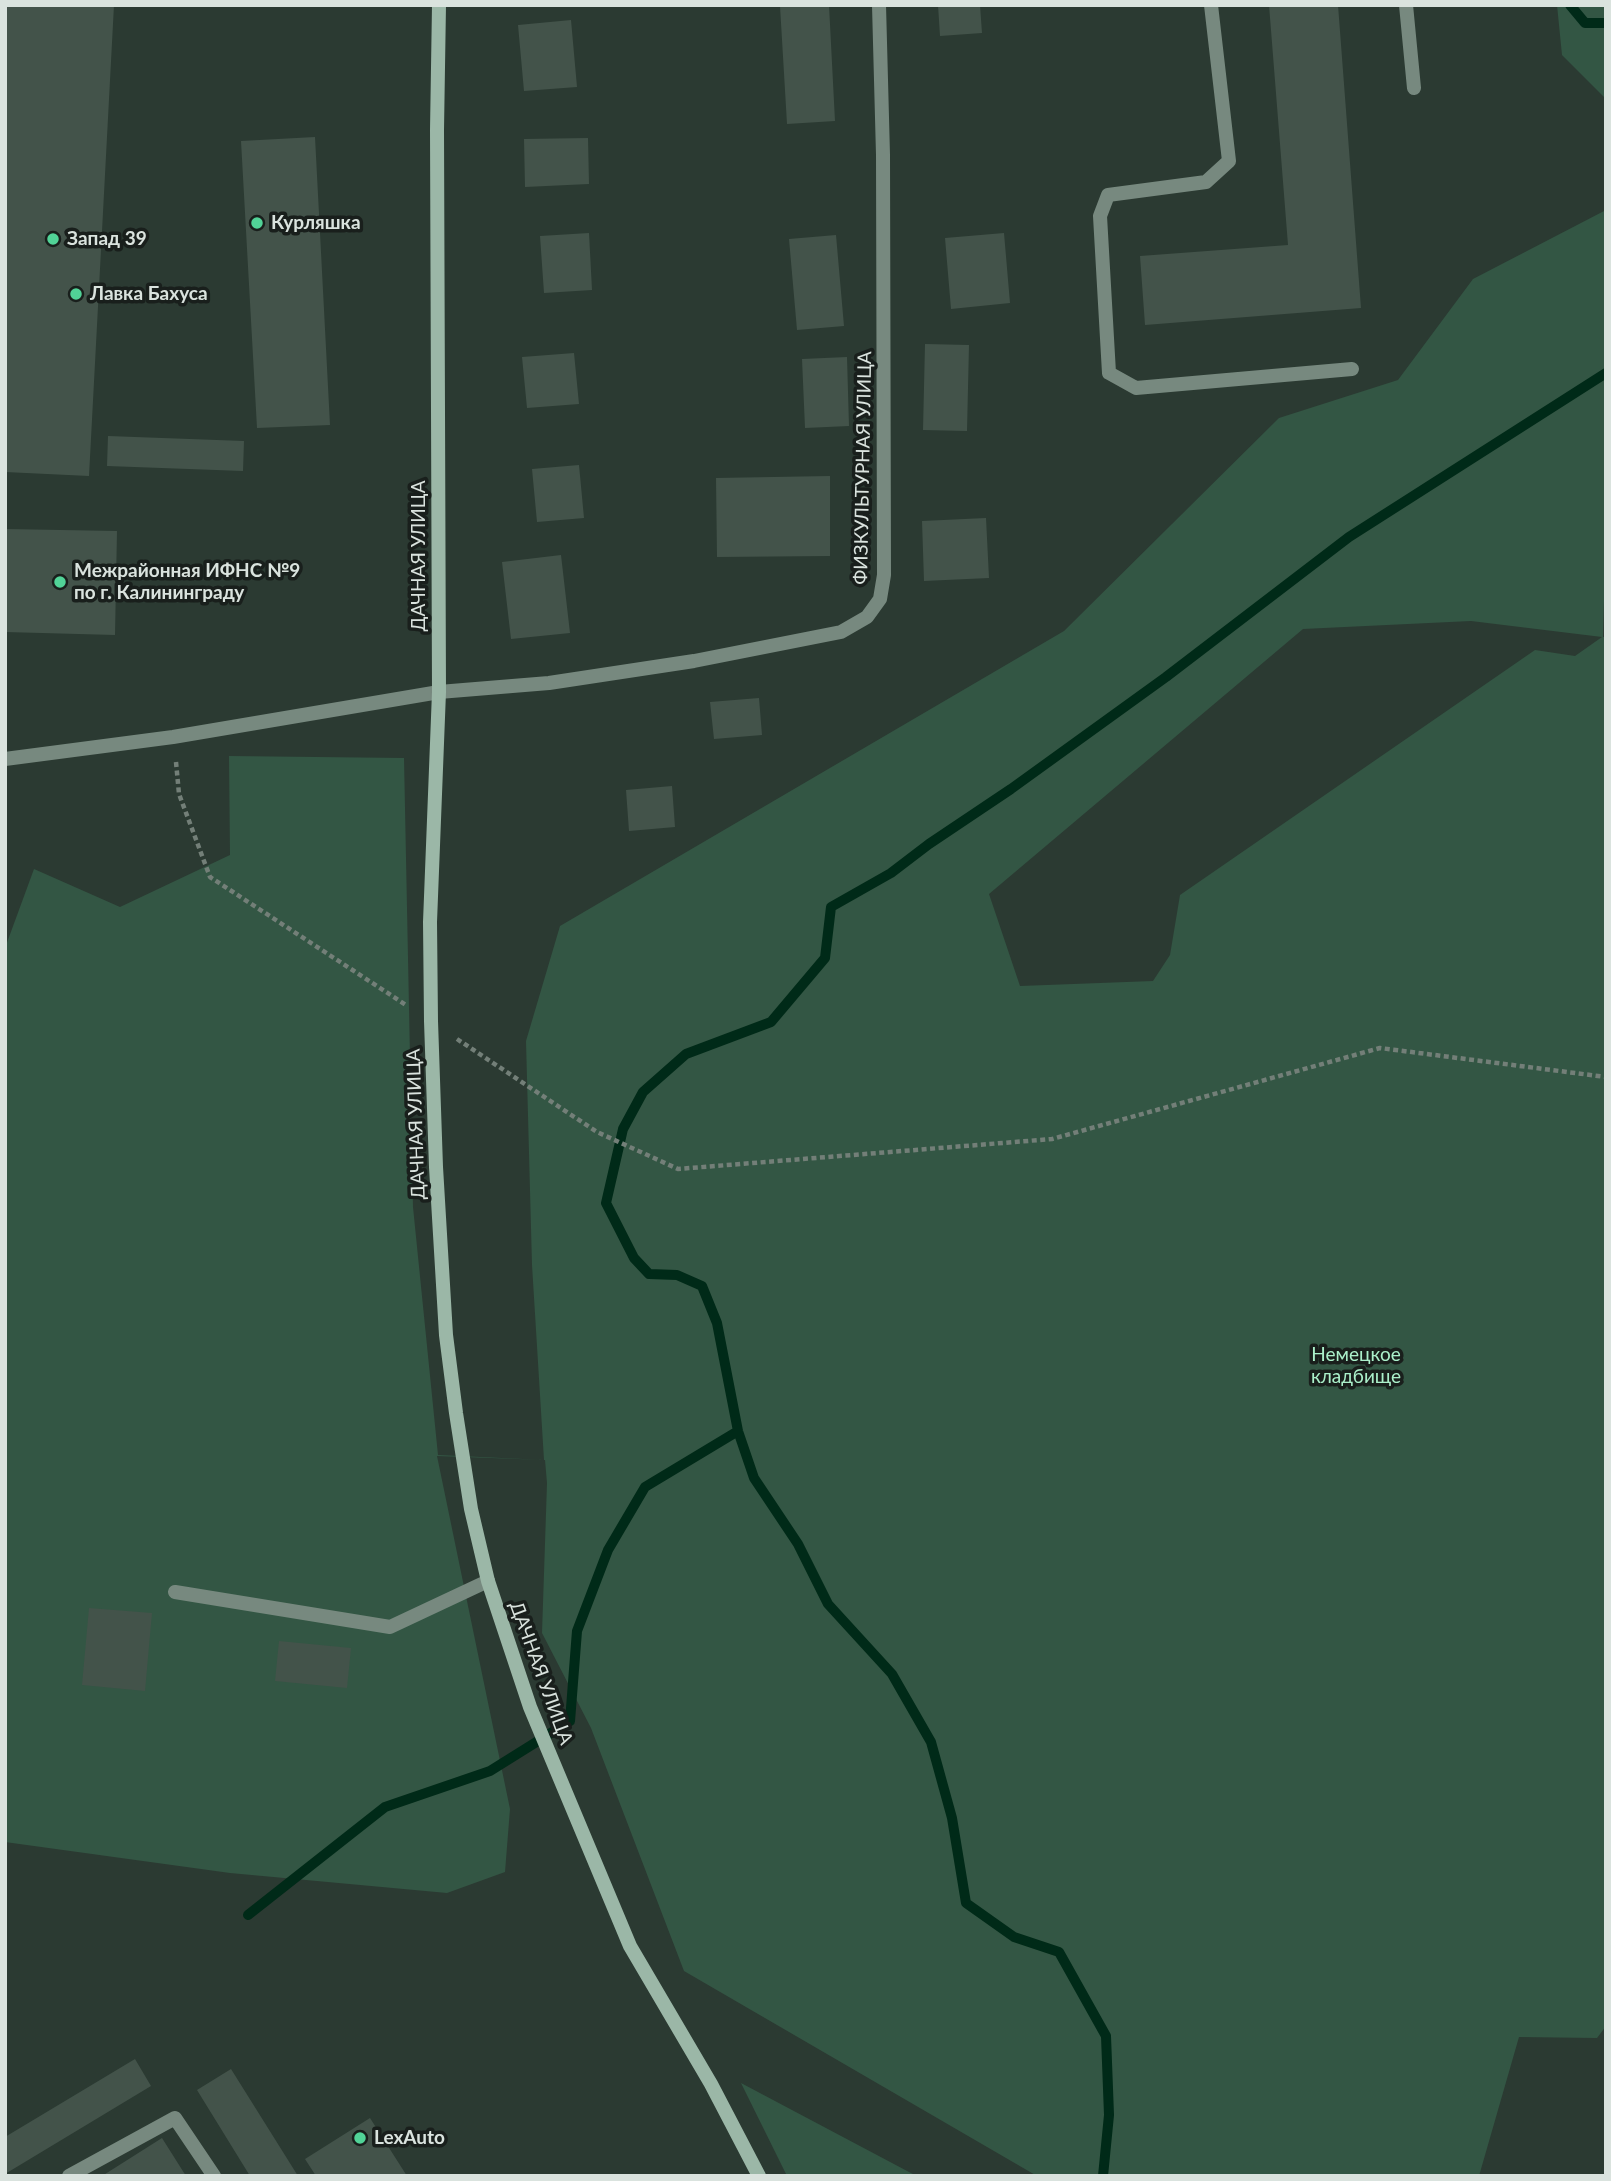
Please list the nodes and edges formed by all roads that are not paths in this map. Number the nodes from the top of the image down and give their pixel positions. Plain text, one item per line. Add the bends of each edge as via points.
1 (439, 5) edge
2 (879, 5) edge
3 (1211, 5) edge
4 (1406, 5) edge
5 (1414, 88) dead end
6 (1352, 369) dead end
7 (439, 692) junction
8 (5, 759) edge
9 (488, 1581) junction
10 (175, 1592) dead end
11 (69, 2176) edge
12 (214, 2176) edge
13 (759, 2176) edge

1 - 7 street, ДАЧНАЯ УЛИЦА
2 - 7 street, ФИЗКУЛЬТУРНАЯ УЛИЦА via 884,548 880,599 867,617 841,632 549,683
3 - 6 street via 1229,161 1206,182 1108,195 1100,216 1109,373 1136,388
4 - 5 street
7 - 8 street, ФИЗКУЛЬТУРНАЯ УЛИЦА via 173,737
7 - 9 street, ДАЧНАЯ УЛИЦА via 430,922 436,1167 446,1335 471,1509
9 - 10 street via 390,1627
9 - 13 street, ДАЧНАЯ УЛИЦА via 530,1707 629,1946
11 - 12 street via 175,2118

